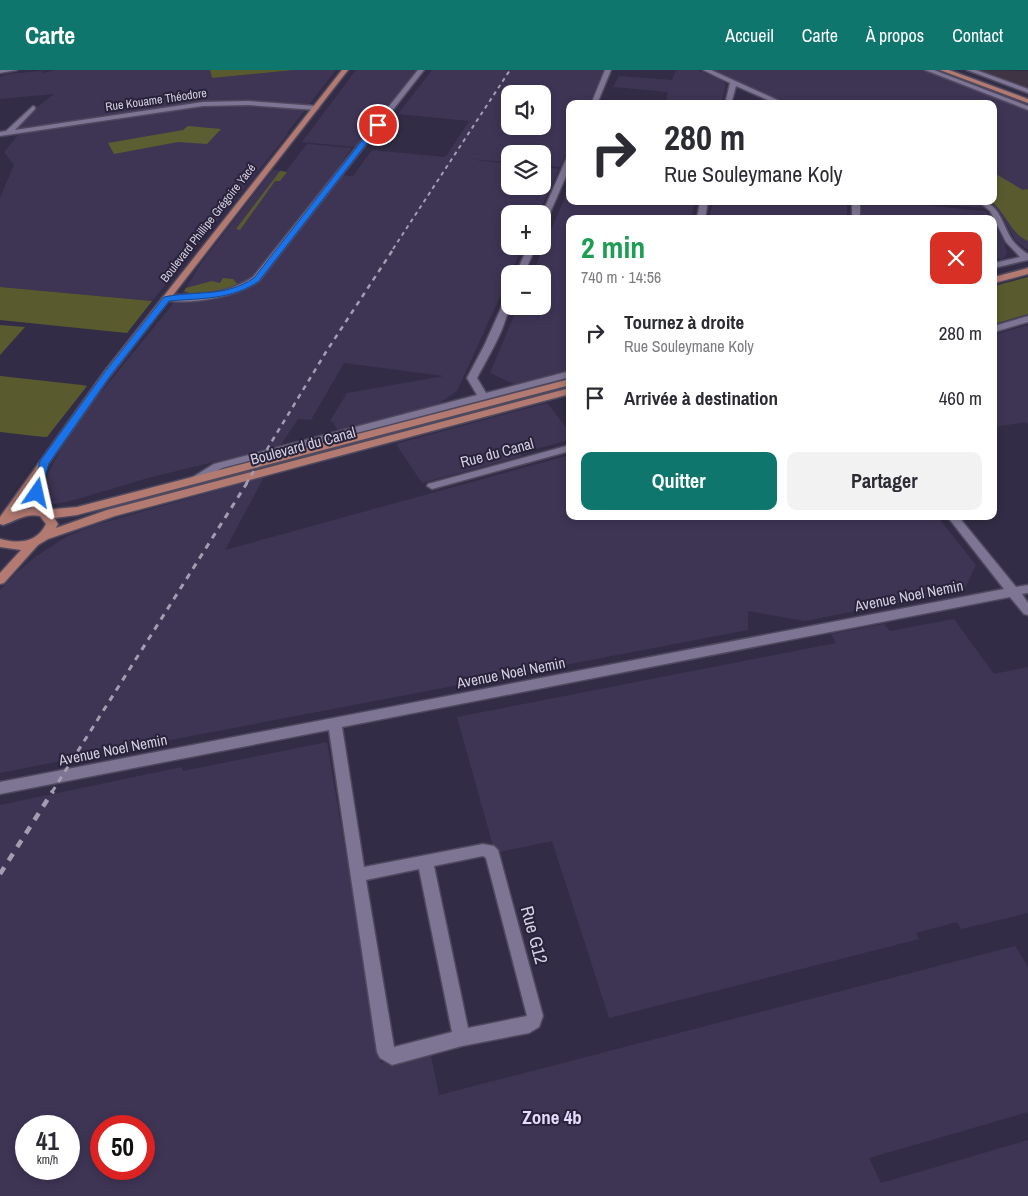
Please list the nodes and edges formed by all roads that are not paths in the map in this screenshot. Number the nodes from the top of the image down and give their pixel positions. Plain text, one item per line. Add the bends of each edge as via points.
1 (14, 70) edge
2 (345, 70) edge
3 (421, 70) edge
4 (608, 70) edge
5 (706, 70) edge
6 (928, 70) edge
7 (944, 70) edge
8 (956, 70) edge
9 (970, 70) edge
10 (0, 71) edge
11 (734, 82) junction
12 (1028, 91) edge
13 (1028, 97) edge
14 (596, 100) edge
15 (729, 100) edge
16 (774, 100) edge
17 (1028, 101) edge
18 (33, 108) dead end
19 (316, 108) junction
20 (1028, 108) edge
21 (4, 134) edge
22 (566, 168) edge
23 (550, 205) edge
24 (986, 205) edge
25 (995, 215) edge
26 (997, 219) edge
27 (1027, 260) edge
28 (997, 265) edge
29 (1028, 272) edge
30 (997, 273) edge
31 (997, 279) edge
32 (166, 298) junction
33 (502, 315) edge
34 (1028, 319) edge
35 (997, 328) edge
36 (566, 375) edge
37 (566, 383) edge
38 (566, 392) edge
39 (483, 397) junction
40 (566, 449) edge
41 (41, 467) junction
42 (193, 480) junction
43 (432, 486) dead end
44 (42, 513) junction
45 (955, 520) edge
46 (2, 523) edge
47 (45, 536) junction
48 (0, 543) edge
49 (34, 543) junction
50 (0, 580) edge
51 (1028, 589) edge
52 (1012, 592) junction
53 (1028, 610) edge
54 (335, 724) junction
55 (0, 788) edge
56 (426, 861) junction
57 (358, 875) junction
58 (462, 1038) junction

1 - 10 street
2 - 19 main road, Boulevard Phillipe Grégoire Yacé
3 - 32 street via 256,280 224,294
4 - 14 street
5 - 11 street
6 - 20 street
7 - 17 main road
8 - 13 main road
9 - 12 street
11 - 15 street
11 - 16 street
18 - 21 street
19 - 21 street, Rue Kouame Théodore via 203,104
19 - 32 main road, Boulevard Phillipe Grégoire Yacé
22 - 23 street
24 - 25 street
26 - 27 street via 1010,242
27 - 28 street
27 - 30 main road
29 - 31 main road
32 - 41 main road, Boulevard Phillipe Grégoire Yacé
33 - 39 street via 472,378
34 - 35 street
36 - 39 street, Boulevard du Canal
37 - 42 main road, Boulevard du Canal
38 - 47 main road, Boulevard du Canal via 110,514
39 - 42 street, Boulevard du Canal via 216,466
40 - 43 street, Rue du Canal
41 - 44 main road, Boulevard Phillipe Grégoire Yacé via 36,500
41 - 46 main road, Boulevard Phillipe Grégoire Yacé
42 - 44 main road, Boulevard du Canal via 77,511
44 - 46 main road, Boulevard du Canal via 17,514
44 - 47 main road, Boulevard Phillipe Grégoire Yacé via 52,524
45 - 52 street
47 - 49 main road, Boulevard du Canal
48 - 49 main road via 16,547
49 - 50 main road
51 - 52 street, Avenue Noel Nemin
52 - 53 street
52 - 54 street, Avenue Noel Nemin
54 - 55 street, Avenue Noel Nemin
54 - 57 street, Rue G12
56 - 57 street, Rue G12
56 - 58 street
56 - 58 street, Rue G12 via 483,850 493,855 535,1016 529,1025
57 - 58 street, Rue G12 via 386,1052 392,1056

